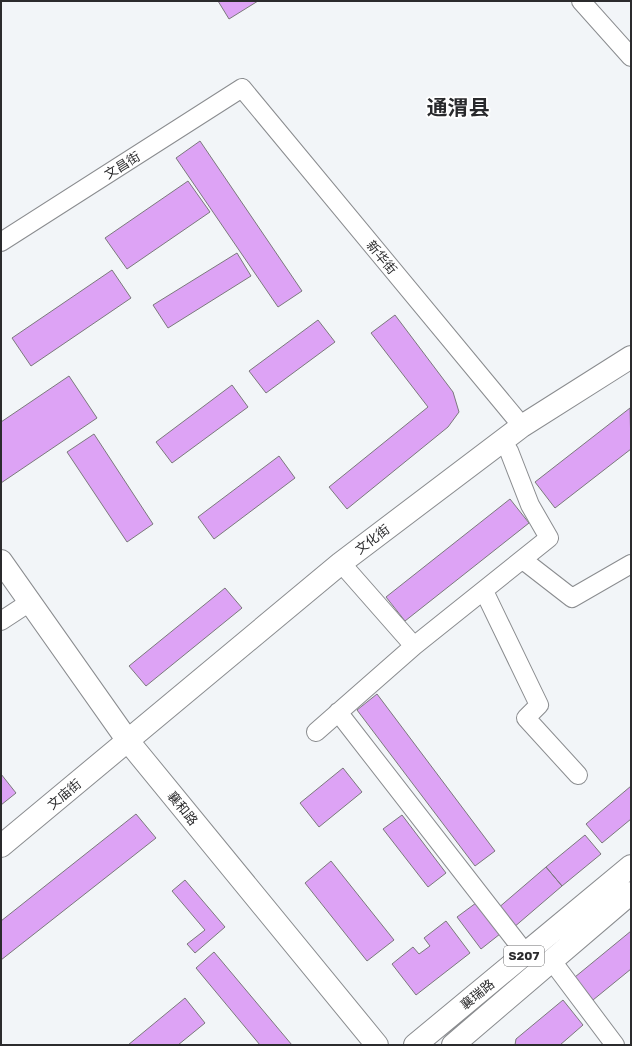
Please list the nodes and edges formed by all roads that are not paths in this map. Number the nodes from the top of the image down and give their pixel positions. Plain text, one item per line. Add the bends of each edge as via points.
1 (581, 1) edge
2 (631, 57) edge
3 (242, 88) joint
4 (1, 242) edge
5 (631, 357) edge
6 (522, 426) junction
7 (509, 451) dead end
8 (523, 560) junction
9 (1, 561) edge
10 (341, 563) junction
11 (629, 569) edge
12 (484, 591) junction
13 (30, 602) junction
14 (1, 621) edge
15 (414, 646) junction
16 (338, 712) junction
17 (316, 732) dead end
18 (128, 741) junction
19 (578, 775) dead end
20 (1, 846) edge
21 (631, 866) edge
22 (631, 893) edge
23 (526, 954) junction
24 (552, 961) junction
25 (377, 1045) edge
26 (415, 1045) edge
27 (453, 1045) edge
28 (615, 1045) edge

1 - 2 street
3 - 4 street, 文昌街
3 - 6 street, 新华街
5 - 6 main road, 文化街
6 - 10 main road, 文化街
7 - 8 street via 530,505 549,538
8 - 11 street via 572,598
8 - 12 street
9 - 13 main road, 襄和路
10 - 15 street
10 - 18 main road, 文化街
12 - 15 street
12 - 19 street via 539,705 526,718
13 - 14 street
13 - 18 main road, 襄和路
15 - 16 street
16 - 17 street
16 - 23 street
18 - 20 main road, 文庙街
18 - 25 main road, 襄和路
21 - 23 main road, 襄瑞路 / S207
22 - 24 main road, 襄瑞路 / S207
23 - 26 main road, 襄瑞路 / S207
24 - 27 main road, 襄瑞路 / S207
24 - 28 street

